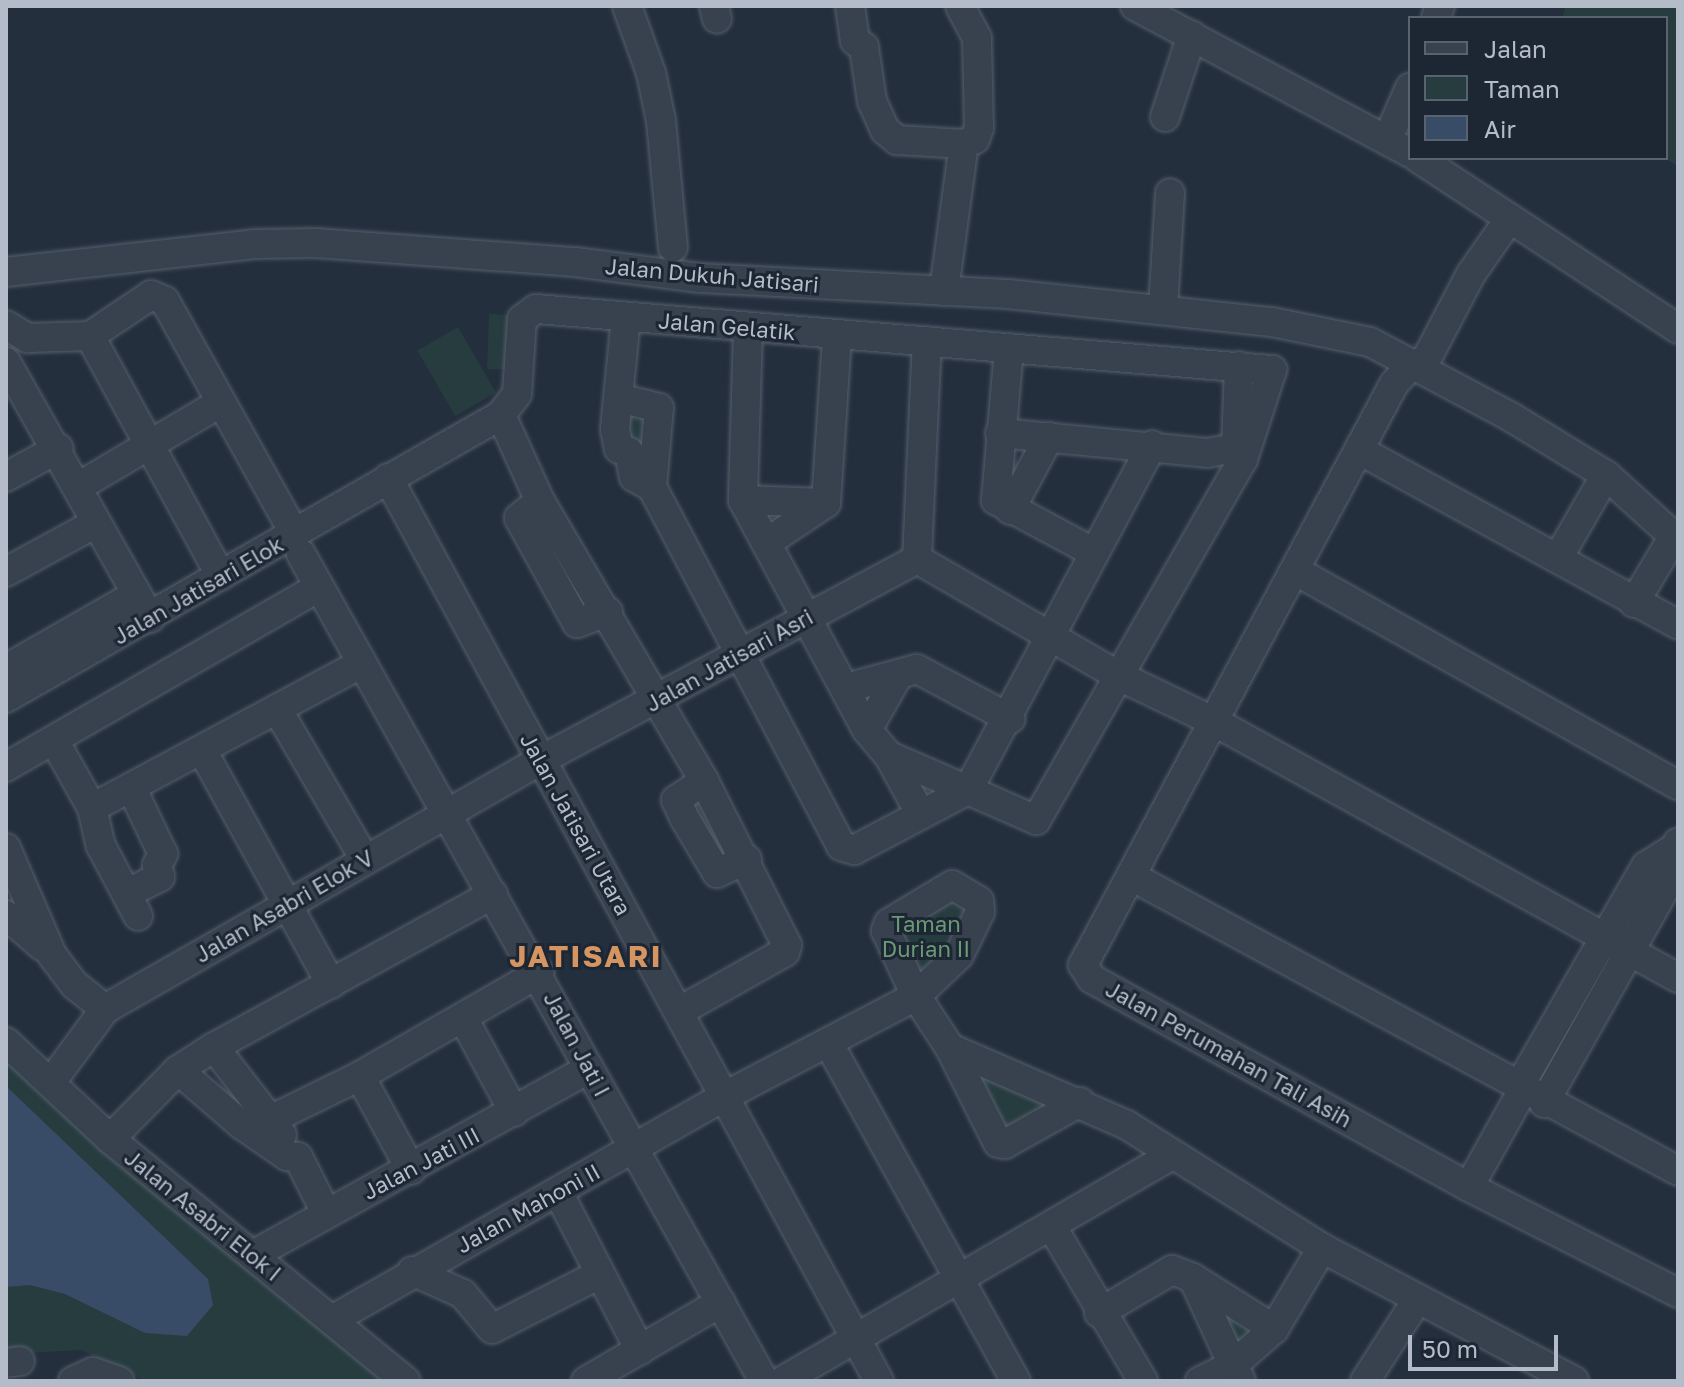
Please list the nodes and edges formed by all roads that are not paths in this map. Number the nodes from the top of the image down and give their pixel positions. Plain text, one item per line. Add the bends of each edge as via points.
1 (627, 6) edge
2 (850, 6) edge
3 (960, 6) edge
4 (1135, 6) edge
5 (1179, 21) edge
6 (1408, 98) edge
7 (1165, 117) dead end
8 (964, 144) junction
9 (1399, 145) edge
10 (1421, 160) edge
11 (1170, 193) dead end
12 (1510, 218) junction
13 (673, 247) dead end
14 (6, 272) edge
15 (944, 291) junction
16 (1163, 308) junction
17 (626, 317) junction
18 (6, 325) edge
19 (748, 329) junction
20 (1678, 329) edge
21 (90, 336) junction
22 (837, 336) junction
23 (927, 341) junction
24 (1009, 348) junction
25 (1411, 365) junction
26 (1239, 366) junction
27 (7, 367) edge
28 (619, 398) junction
29 (220, 403) junction
30 (501, 415) junction
31 (1000, 433) junction
32 (1049, 437) junction
33 (146, 445) junction
34 (1152, 445) junction
35 (59, 448) junction
36 (1359, 450) junction
37 (1240, 453) junction
38 (1606, 475) junction
39 (6, 477) edge
40 (388, 478) junction
41 (78, 487) junction
42 (652, 487) junction
43 (743, 500) junction
44 (826, 503) junction
45 (1010, 510) junction
46 (96, 523) junction
47 (1676, 538) edge
48 (766, 543) junction
49 (298, 544) junction
50 (1093, 552) junction
51 (1558, 558) junction
52 (917, 559) junction
53 (1296, 571) junction
54 (6, 572) edge
55 (221, 576) junction
56 (319, 587) junction
57 (1634, 603) junction
58 (142, 606) junction
59 (807, 615) junction
60 (1678, 625) edge
61 (1054, 637) junction
62 (741, 657) junction
63 (361, 664) junction
64 (6, 669) edge
65 (899, 674) junction
66 (1119, 676) junction
67 (846, 688) junction
68 (6, 698) edge
69 (658, 701) junction
70 (277, 709) junction
71 (1011, 719) junction
72 (1215, 722) junction
73 (867, 730) junction
74 (55, 742) junction
75 (203, 752) junction
76 (889, 756) junction
77 (541, 760) junction
78 (6, 767) edge
79 (1678, 785) edge
80 (132, 789) junction
81 (968, 790) junction
82 (92, 808) junction
83 (920, 813) junction
84 (448, 814) junction
85 (1677, 845) edge
86 (364, 858) junction
87 (9, 861) edge
88 (1131, 876) junction
89 (493, 894) junction
90 (284, 907) junction
91 (6, 915) edge
92 (1601, 937) junction
93 (1632, 953) junction
94 (52, 955) junction
95 (539, 973) junction
96 (1678, 978) edge
97 (331, 984) junction
98 (105, 1009) junction
99 (680, 1011) junction
100 (463, 1018) junction
101 (6, 1042) edge
102 (829, 1044) junction
103 (214, 1047) junction
104 (950, 1048) junction
105 (178, 1070) junction
106 (587, 1070) junction
107 (360, 1076) junction
108 (52, 1081) junction
109 (1529, 1092) junction
110 (725, 1096) junction
111 (1080, 1102) junction
112 (514, 1112) junction
113 (270, 1120) junction
114 (110, 1139) junction
115 (635, 1149) junction
116 (1170, 1156) junction
117 (298, 1157) junction
118 (411, 1170) junction
119 (1678, 1171) edge
120 (1469, 1187) junction
121 (559, 1194) junction
122 (326, 1213) junction
123 (1052, 1227) junction
124 (1322, 1248) junction
125 (253, 1255) junction
126 (412, 1271) junction
127 (600, 1274) junction
128 (958, 1276) junction
129 (1193, 1278) junction
130 (1678, 1293) edge
131 (1417, 1300) junction
132 (721, 1302) junction
133 (1099, 1313) junction
134 (332, 1320) junction
135 (1274, 1329) junction
136 (854, 1336) junction
137 (640, 1350) junction
138 (1237, 1373) edge
139 (1371, 1379) edge
140 (406, 1381) edge
141 (586, 1381) edge
142 (764, 1381) edge
143 (782, 1381) edge
144 (879, 1381) edge
145 (1016, 1381) edge
146 (1143, 1381) edge
147 (1200, 1381) edge
148 (1574, 1381) edge

1 - 13 street via 651,73 661,121
2 - 8 street via 855,41 864,47 872,101 885,130 897,140
3 - 8 street via 977,38 979,128 972,143
4 - 5 street
5 - 7 street
5 - 9 street
6 - 9 street
8 - 15 street
10 - 12 street
11 - 16 street
12 - 20 street
12 - 25 street via 1471,274 1426,360
14 - 15 street, Jalan Dukuh Jatisari via 283,242 575,262 700,278
15 - 16 street, Jalan Dukuh Jatisari
16 - 25 street, Jalan Dukuh Jatisari via 1350,336
17 - 19 street, Jalan Gelatik
17 - 28 street
17 - 30 street, Jalan Gelatik via 527,312 522,319 517,394
18 - 21 street via 28,338
19 - 22 street, Jalan Gelatik
19 - 43 street
21 - 29 street, Jalan Jati I via 157,295 172,312
21 - 33 street
22 - 23 street, Jalan Gelatik
22 - 44 street
23 - 24 street, Jalan Gelatik
23 - 52 street
24 - 26 street, Jalan Gelatik
24 - 31 street
25 - 36 street, Jalan Perumahan Tali Asih
25 - 38 street, Jalan Dukuh Jatisari
26 - 37 street
26 - 37 street, Jalan Gelatik via 1272,370
27 - 35 street
28 - 42 street via 619,449 629,452 634,477
28 - 42 street via 659,408
29 - 33 street
29 - 49 street, Jalan Jati I
30 - 40 street, Jalan Jatisari Elok
30 - 69 street via 540,501
31 - 32 street
31 - 45 street via 994,494
32 - 34 street
32 - 45 street
33 - 41 street
33 - 55 street
34 - 37 street
34 - 50 street
35 - 39 street
35 - 41 street
36 - 51 street
36 - 53 street, Jalan Perumahan Tali Asih
37 - 66 street
38 - 47 street, Jalan Dukuh Jatisari
38 - 51 street
40 - 49 street, Jalan Jatisari Elok
40 - 77 street, Jalan Jatisari Utara
41 - 46 street
42 - 62 street
43 - 44 street
43 - 48 street
44 - 48 street
45 - 50 street
46 - 54 street
46 - 58 street
47 - 57 street
48 - 59 street
49 - 55 street, Jalan Jatisari Elok
49 - 56 street, Jalan Jati I
50 - 61 street
51 - 57 street
52 - 59 street, Jalan Jatisari Asri
52 - 61 street
53 - 72 street, Jalan Perumahan Tali Asih
53 - 79 street
55 - 58 street, Jalan Jatisari Elok
56 - 63 street, Jalan Jati I
56 - 74 street
57 - 60 street
58 - 64 street, Jalan Jatisari Elok
58 - 68 street, Jalan Jatisari Elok
59 - 62 street, Jalan Jatisari Asri
59 - 67 street
61 - 66 street
61 - 71 street
62 - 69 street, Jalan Jatisari Asri
62 - 83 street via 841,846 854,850
63 - 70 street
63 - 84 street, Jalan Jati I
65 - 67 street
65 - 71 street via 917,669
65 - 73 street
66 - 72 street
66 - 81 street via 1039,818 1032,821
67 - 73 street
69 - 77 street, Jalan Jatisari Asri
69 - 99 street via 785,937 785,952
70 - 75 street
70 - 86 street
71 - 81 street
72 - 88 street, Jalan Perumahan Tali Asih
72 - 92 street
73 - 76 street
74 - 78 street
74 - 82 street
75 - 80 street
75 - 90 street
76 - 81 street
76 - 83 street
77 - 84 street, Jalan Asabri Elok V
77 - 99 street, Jalan Jatisari Utara
80 - 82 street
80 - 82 street via 163,854 157,865 160,877 133,905 101,846
81 - 83 street
84 - 86 street, Jalan Asabri Elok V
84 - 89 street, Jalan Jati I
85 - 92 street via 1646,866
85 - 93 street via 1673,874
86 - 90 street, Jalan Asabri Elok V
87 - 94 street
88 - 109 street
88 - 120 street, Jalan Perumahan Tali Asih via 1083,965 1087,974
89 - 95 street, Jalan Jati I
89 - 97 street
90 - 97 street
90 - 98 street, Jalan Asabri Elok V
91 - 94 street
92 - 93 street
92 - 109 street
93 - 96 street
93 - 109 street
94 - 98 street via 75,985
95 - 100 street
95 - 106 street, Jalan Jati I
97 - 103 street
98 - 108 street, Jalan Asabri Elok V
99 - 110 street, Jalan Jatisari Utara
100 - 107 street
100 - 112 street
101 - 108 street, Jalan Asabri Elok I
102 - 104 street, Jalan Mahoni II via 916,996
102 - 110 street, Jalan Mahoni II
102 - 128 street
103 - 105 street
103 - 113 street
104 - 111 street
104 - 111 street via 1001,1145
105 - 114 street
105 - 117 street via 242,1125 287,1156
106 - 112 street, Jalan Jati III
106 - 115 street, Jalan Jati I
107 - 113 street
107 - 118 street
108 - 114 street, Jalan Asabri Elok I
109 - 119 street
109 - 120 street
110 - 115 street, Jalan Mahoni II
110 - 136 street, Jalan Jatisari Utara
111 - 116 street
112 - 118 street, Jalan Jati III
113 - 117 street
114 - 125 street, Jalan Asabri Elok I
115 - 121 street, Jalan Mahoni II
115 - 132 street, Jalan Jati I
116 - 123 street
116 - 124 street
117 - 122 street
118 - 122 street, Jalan Jati III
120 - 130 street, Jalan Perumahan Tali Asih
121 - 126 street, Jalan Mahoni II
121 - 127 street
122 - 125 street, Jalan Jati III
123 - 128 street
123 - 133 street
124 - 131 street
124 - 135 street
125 - 134 street, Jalan Asabri Elok I
126 - 127 street via 463,1294 492,1329
126 - 134 street, Jalan Mahoni II
127 - 137 street
128 - 136 street
128 - 145 street
129 - 133 street via 1167,1271
129 - 135 street
129 - 138 street
131 - 139 street
131 - 148 street
132 - 137 street
132 - 142 street, Jalan Jati I
133 - 146 street
134 - 140 street, Jalan Asabri Elok I
135 - 138 street
136 - 143 street
136 - 144 street, Jalan Jatisari Utara
137 - 141 street
138 - 147 street

